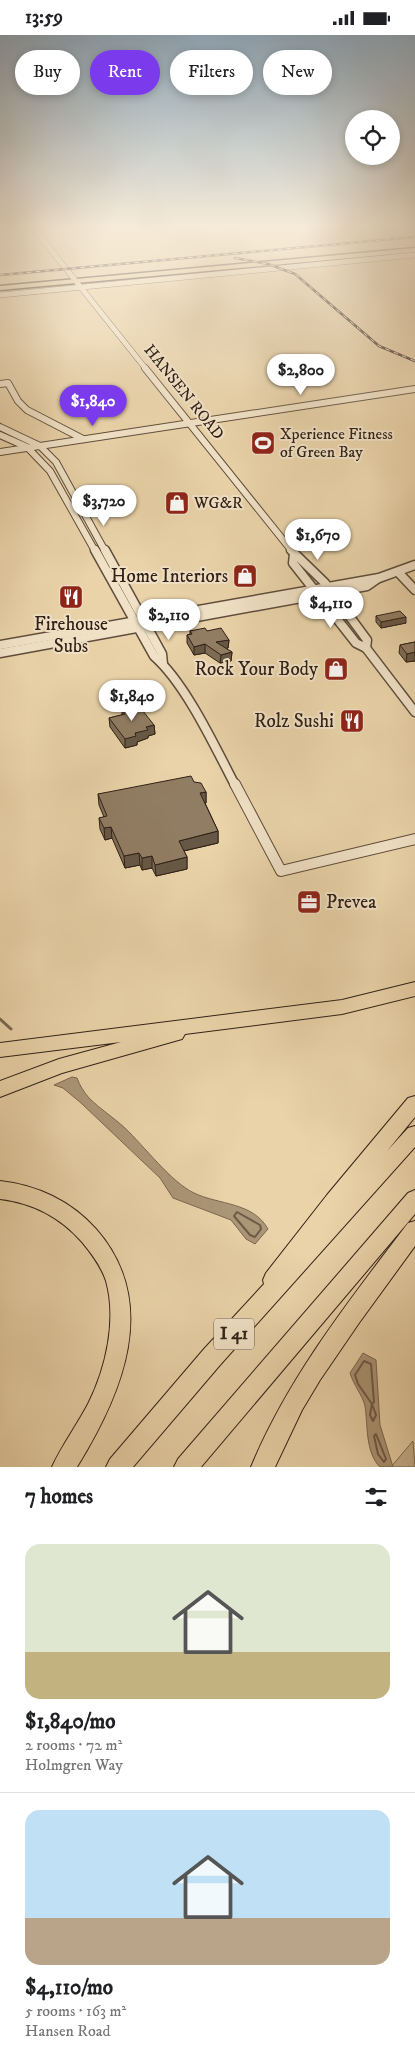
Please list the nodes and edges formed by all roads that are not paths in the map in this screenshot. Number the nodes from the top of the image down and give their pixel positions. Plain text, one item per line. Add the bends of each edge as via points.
1 (19, 292) edge
2 (85, 292) edge
3 (0, 295) edge
4 (0, 384) edge
5 (415, 389) edge
6 (190, 423) junction
7 (0, 427) edge
8 (0, 435) edge
9 (84, 439) junction
10 (40, 446) junction
11 (27, 447) junction
12 (0, 452) edge
13 (294, 554) junction
14 (415, 565) edge
15 (398, 572) junction
16 (329, 590) junction
17 (415, 590) edge
18 (316, 592) junction
19 (145, 623) junction
20 (135, 624) junction
21 (0, 645) edge
22 (366, 648) junction
23 (0, 653) edge
24 (163, 664) junction
25 (411, 700) edge
26 (415, 712) edge
27 (415, 839) edge
28 (415, 989) edge
29 (205, 1024) junction
30 (0, 1049) edge
31 (0, 1089) edge
32 (415, 1104) edge
33 (415, 1134) edge
34 (0, 1190) edge
35 (415, 1199) edge
36 (415, 1230) edge
37 (212, 1357) junction
38 (64, 1467) edge
39 (118, 1467) edge
40 (186, 1467) edge
41 (263, 1467) edge

1 - 3 street
2 - 6 street, HANSEN ROAD
4 - 9 street via 8,383 18,401 27,409
5 - 6 street
6 - 9 street
6 - 13 street, HANSEN ROAD
7 - 10 street
8 - 11 street
9 - 10 street
10 - 11 street
10 - 19 street via 56,462
11 - 12 street
11 - 20 street via 50,471 66,497
13 - 16 street, HANSEN ROAD
13 - 18 street, HANSEN ROAD via 293,563
14 - 15 street
15 - 16 street via 367,586
15 - 17 street
16 - 18 street
16 - 22 street, HANSEN ROAD via 368,640
18 - 19 street
18 - 22 street, HANSEN ROAD via 356,643
19 - 20 street
19 - 24 street via 163,654
20 - 21 street
20 - 23 street
20 - 24 street via 154,656
22 - 25 street, HANSEN ROAD
24 - 27 street via 201,721 281,871
25 - 26 street, HANSEN ROAD
28 - 29 highway via 342,1007
29 - 30 highway
29 - 31 highway via 159,1040 59,1066
32 - 37 highway
33 - 37 highway, I 41
34 - 38 highway via 24,1194 70,1216 96,1243 116,1279 120,1296 121,1327 115,1363 102,1399
35 - 40 highway, I 41
36 - 41 highway via 329,1343 294,1400
37 - 39 highway, I 41

